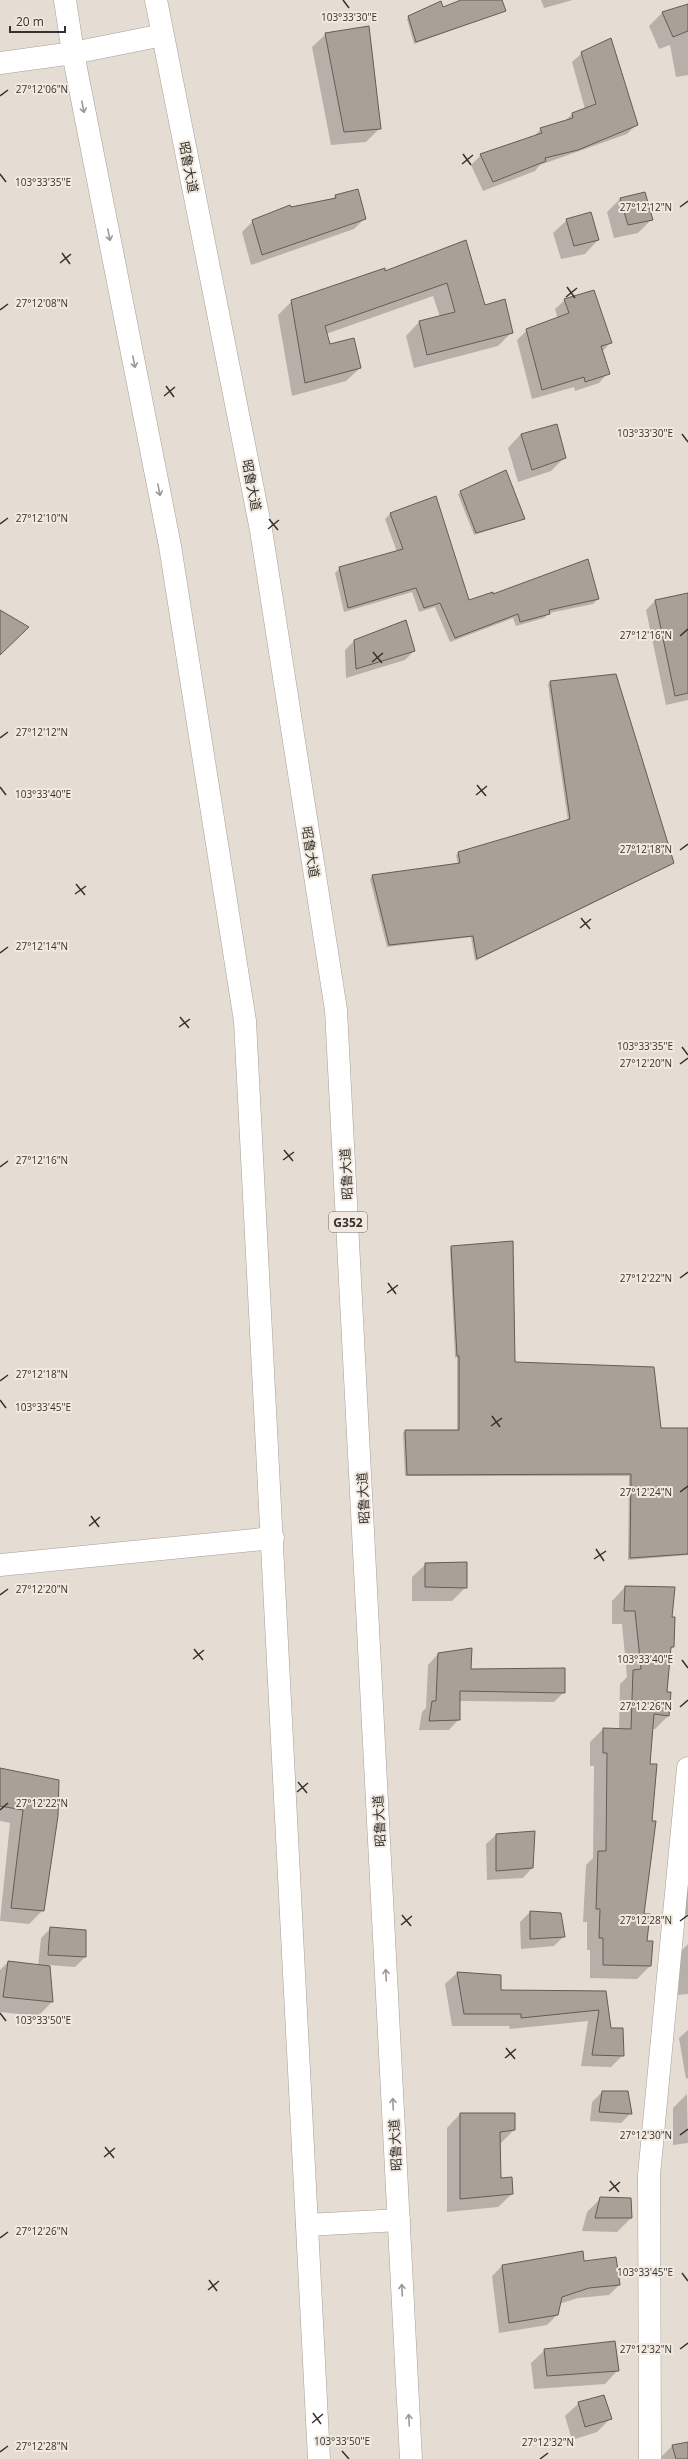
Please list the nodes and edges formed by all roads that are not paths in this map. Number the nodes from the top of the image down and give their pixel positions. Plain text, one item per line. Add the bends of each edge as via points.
1 (65, 0) edge
2 (156, 0) edge
3 (163, 35) junction
4 (73, 54) junction
5 (0, 63) edge
6 (273, 1538) junction
7 (0, 1565) edge
8 (688, 1768) edge
9 (399, 2220) junction
10 (307, 2225) junction
11 (319, 2459) edge
12 (411, 2459) edge
13 (650, 2459) edge

1 - 4 main road
2 - 3 main road, 昭鲁大道 / G352
3 - 4 main road
9 -> 3 main road, 昭鲁大道 / G352 via 336,1010 261,530
4 - 5 main road
4 -> 6 main road via 170,546 245,1021
6 - 7 main road
6 - 10 main road
8 - 13 main road via 649,2175
9 - 10 main road
12 -> 9 main road, 昭鲁大道 / G352
10 - 11 main road

